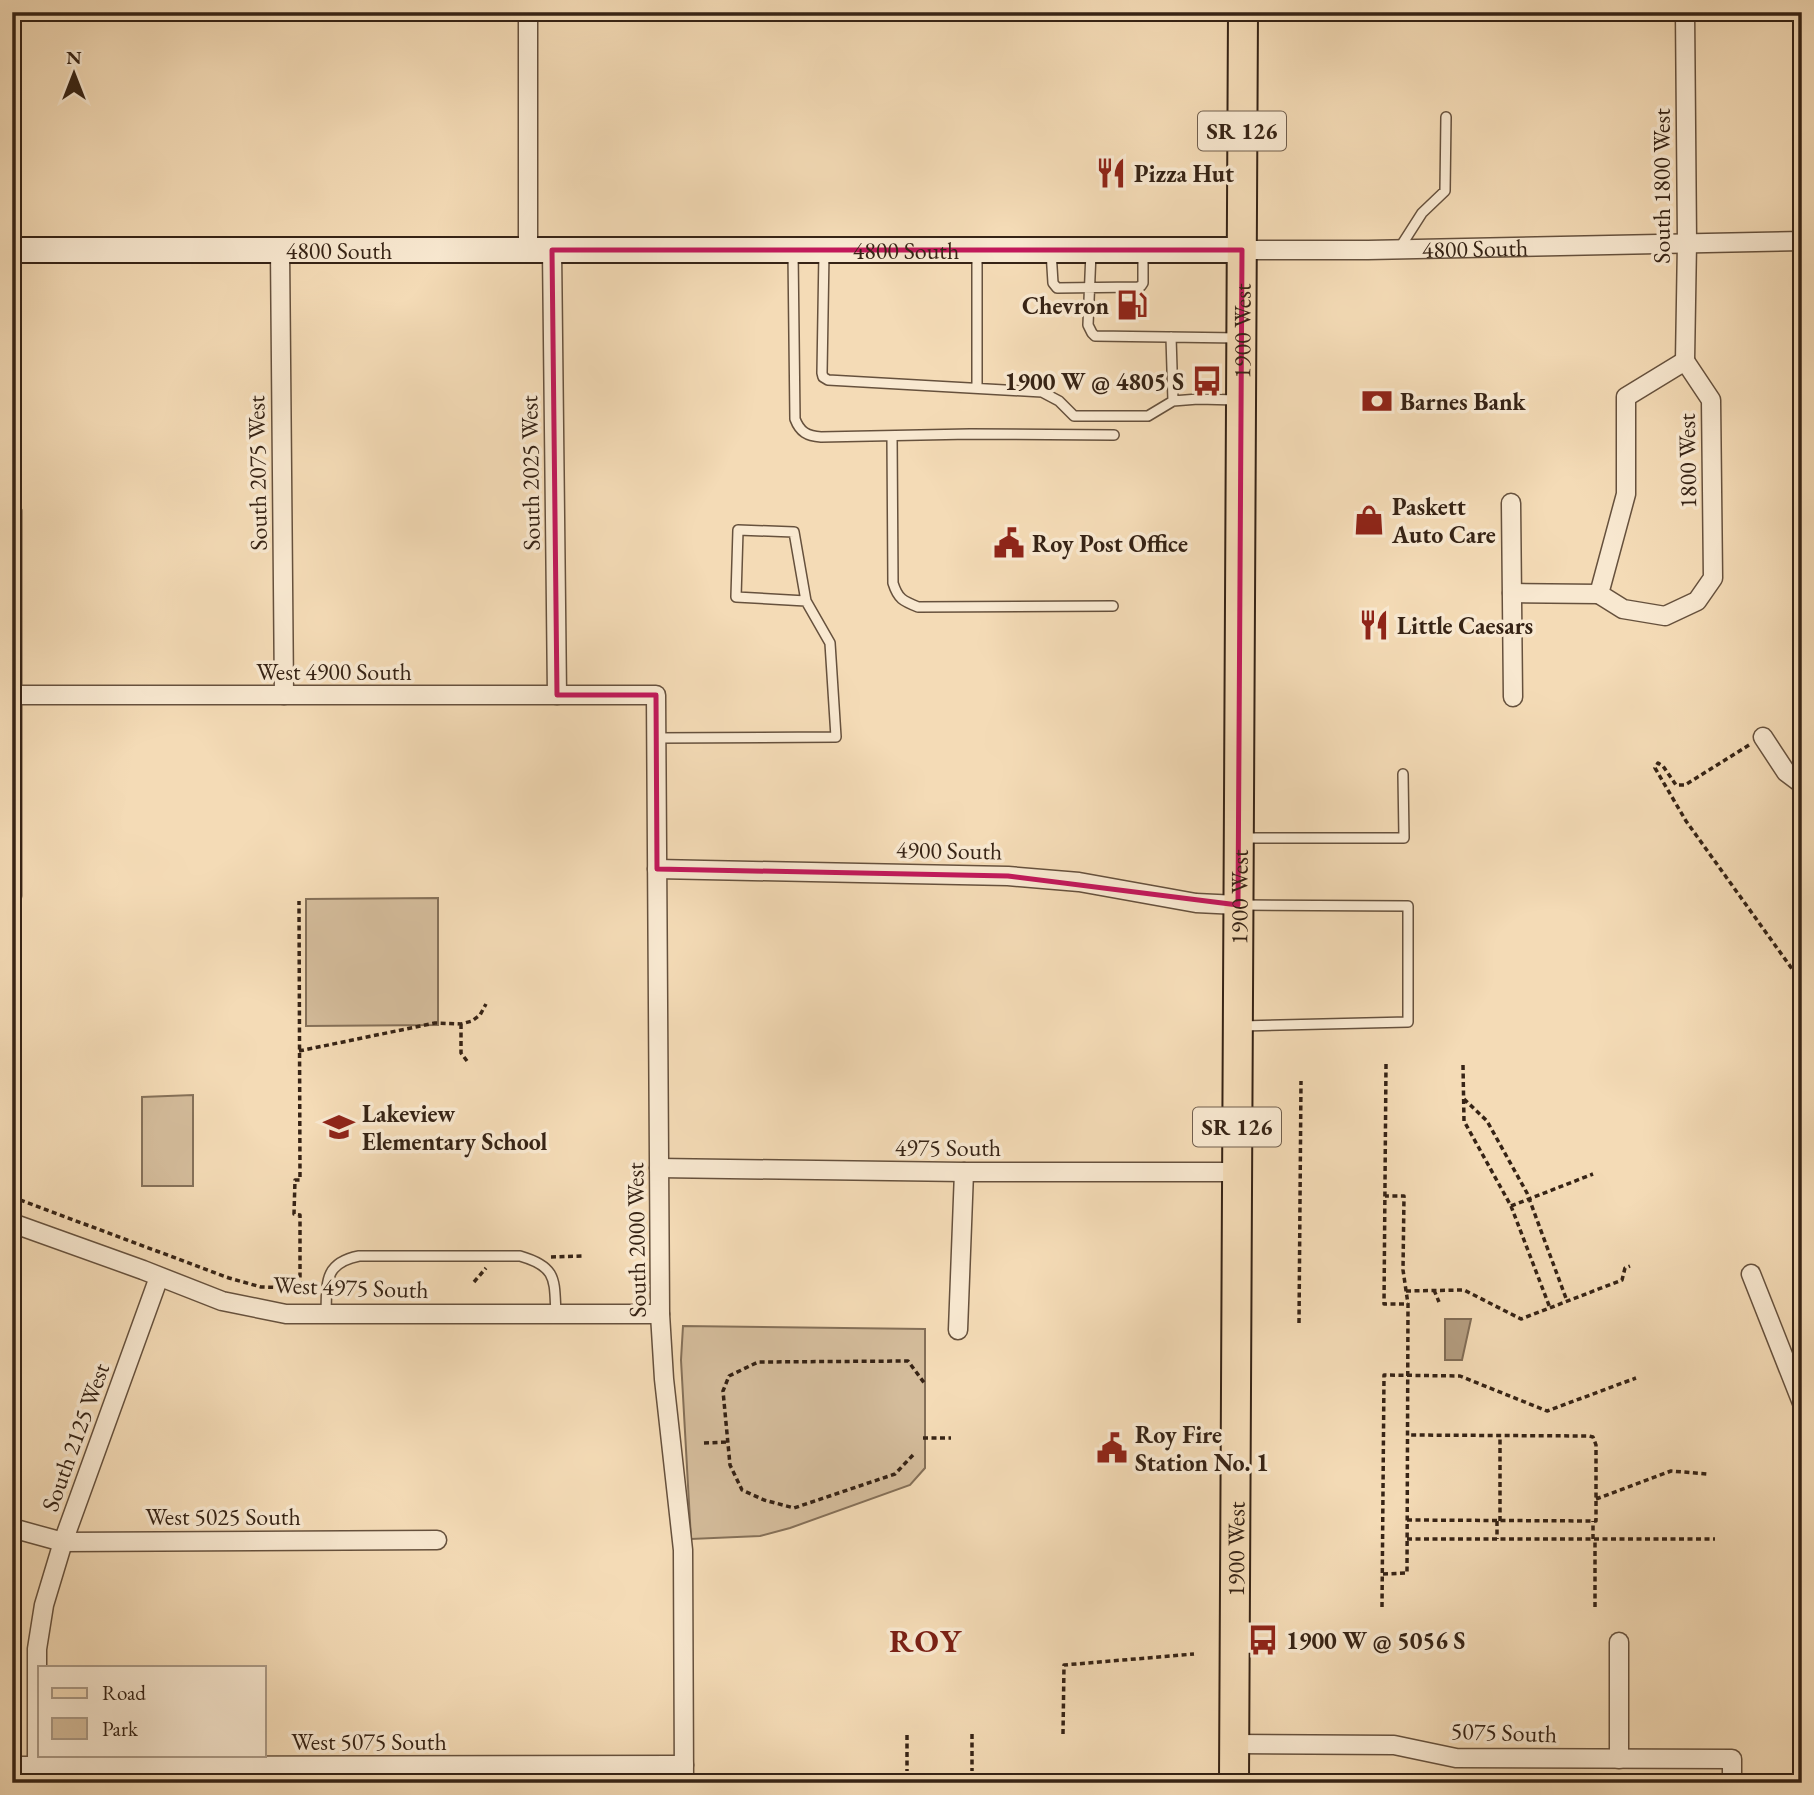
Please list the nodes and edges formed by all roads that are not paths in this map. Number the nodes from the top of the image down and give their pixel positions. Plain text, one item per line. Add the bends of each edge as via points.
1 (528, 12) edge
2 (1243, 12) edge
3 (1685, 12) edge
4 (1446, 117) dead end
5 (1802, 241) edge
6 (1687, 242) junction
7 (1399, 249) junction
8 (12, 250) edge
9 (280, 250) junction
10 (540, 250) junction
11 (793, 250) junction
12 (824, 250) junction
13 (977, 250) junction
14 (1051, 250) junction
15 (1091, 250) junction
16 (1143, 250) junction
17 (1241, 250) junction
18 (1090, 287) junction
19 (1171, 337) junction
20 (1241, 338) junction
21 (1685, 360) junction
22 (976, 388) junction
23 (1241, 400) junction
24 (1173, 401) junction
25 (1114, 435) dead end
26 (892, 436) junction
27 (1511, 503) dead end
28 (12, 511) edge
29 (1512, 593) junction
30 (1599, 594) junction
31 (806, 601) junction
32 (1113, 606) dead end
33 (13, 695) edge
34 (284, 695) junction
35 (557, 695) junction
36 (656, 695) joint
37 (1513, 697) dead end
38 (1763, 737) road end
39 (656, 738) junction
40 (1403, 774) dead end
41 (1802, 784) edge
42 (1239, 838) junction
43 (657, 869) junction
44 (12, 896) edge
45 (1238, 905) junction
46 (1238, 1026) junction
47 (659, 1168) junction
48 (964, 1172) junction
49 (1237, 1172) junction
50 (12, 1223) edge
51 (1751, 1274) dead end
52 (159, 1276) junction
53 (326, 1314) junction
54 (556, 1314) junction
55 (660, 1314) junction
56 (958, 1330) dead end
57 (1786, 1362) junction
58 (1802, 1371) edge
59 (1802, 1403) edge
60 (12, 1528) edge
61 (437, 1540) dead end
62 (62, 1542) junction
63 (1619, 1642) dead end
64 (1234, 1744) junction
65 (1619, 1759) junction
66 (12, 1766) edge
67 (37, 1774) edge
68 (684, 1774) edge
69 (1234, 1783) edge
70 (1732, 1783) edge

1 - 10 street, South 2025 West
2 - 17 main road, 1900 West / SR 126
3 - 6 street, South 1800 West
4 - 7 lane via 1445,191 1422,212
5 - 6 street, 4800 South
6 - 7 street, 4800 South
6 - 21 street, South 1800 West
7 - 17 street, 4800 South
8 - 9 main road, 4800 South
9 - 10 main road, 4800 South
9 - 34 street, South 2075 West
10 - 11 main road, 4800 South
10 - 35 street, South 2025 West
11 - 12 main road, 4800 South
11 - 26 lane via 798,426 808,436
12 - 13 main road, 4800 South
12 - 22 lane via 823,377
13 - 14 main road, 4800 South
13 - 22 lane
14 - 15 main road, 4800 South
14 - 18 lane via 1057,288
15 - 16 main road, 4800 South
15 - 18 lane
16 - 17 main road, 4800 South
16 - 18 lane via 1141,286
17 - 20 main road, 1900 West / SR 126
18 - 19 lane via 1088,325 1095,336
19 - 20 lane
19 - 24 lane
20 - 23 main road, 1900 West / SR 126
21 - 30 street via 1626,397 1626,494
21 - 30 street, 1800 West via 1711,400 1713,578 1697,601 1665,616 1623,609
22 - 24 lane via 1042,392 1074,416 1148,416
23 - 24 lane
23 - 42 main road, 1900 West / SR 126
25 - 26 lane
26 - 32 lane via 893,583 904,601 918,607
27 - 29 street
28 - 33 street
29 - 30 street, 1800 West
29 - 37 street
31 - 31 lane via 736,597 738,530 794,532
31 - 39 lane via 830,643 836,737
33 - 34 street, West 4900 South
33 - 44 street
34 - 35 street, West 4900 South
35 - 36 street, West 4900 South
36 - 39 street, South 2000 West
38 - 41 street via 1786,772
39 - 43 street, South 2000 West
40 - 42 lane via 1404,838
42 - 45 main road, 1900 West / SR 126
43 - 45 street, 4900 South via 1008,876 1079,882 1196,904
43 - 47 street, South 2000 West
45 - 46 main road, 1900 West / SR 126
45 - 46 lane via 1408,906 1408,1022
46 - 49 main road, 1900 West / SR 126
47 - 48 street, 4975 South
47 - 55 street, South 2000 West
48 - 49 street, 4975 South
48 - 56 street
49 - 64 main road, 1900 West / SR 126
50 - 52 street, West 4975 South
51 - 57 street
52 - 53 street, West 4975 South via 222,1301 286,1314
52 - 62 street, South 2125 West
53 - 54 street, West 4975 South
53 - 54 lane via 327,1279 347,1258 520,1256 535,1260 554,1277
54 - 55 street, West 4975 South
55 - 68 street, South 2000 West via 683,1550
57 - 58 street
57 - 59 street
60 - 62 street, West 5025 South
61 - 62 street, West 5025 South
62 - 67 street, South 2125 West via 37,1649
63 - 65 street
64 - 65 street, 5075 South via 1394,1745 1456,1758
64 - 69 main road, 1900 West / SR 126
65 - 70 street, 5075 South via 1732,1759
66 - 67 street, West 5075 South
67 - 68 street, West 5075 South

